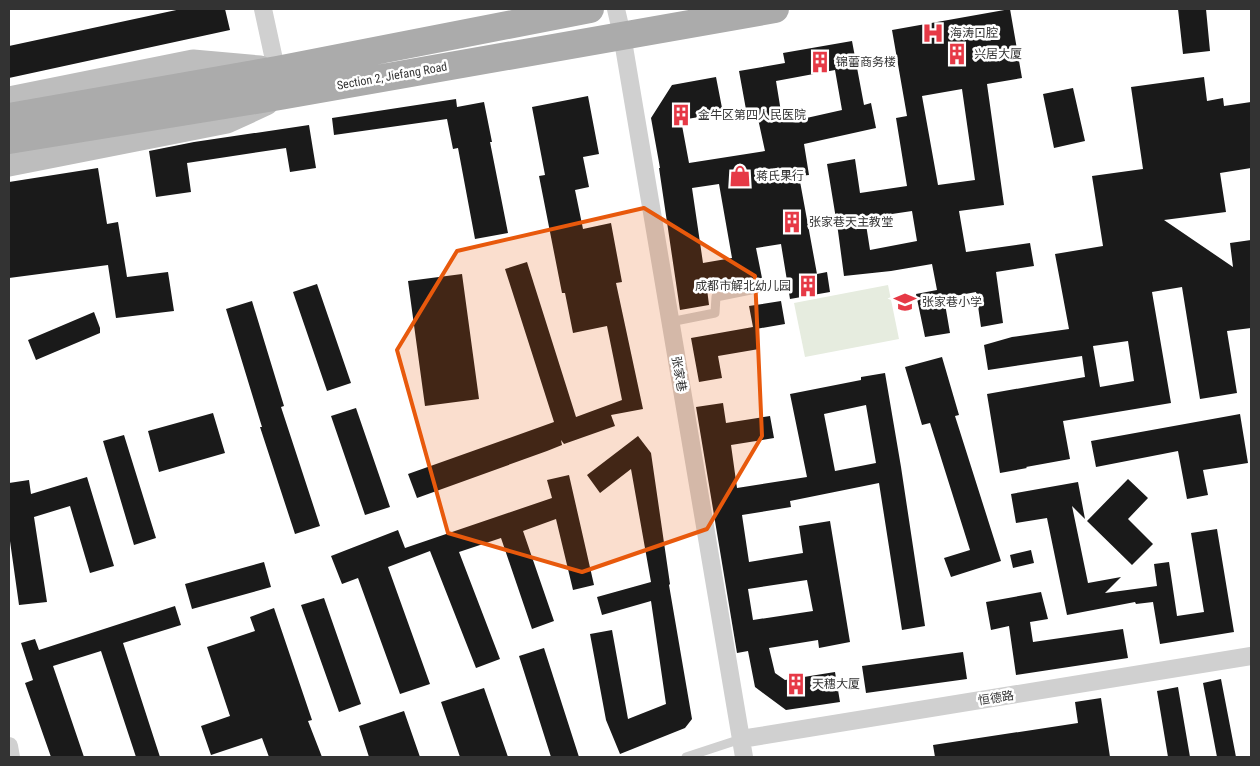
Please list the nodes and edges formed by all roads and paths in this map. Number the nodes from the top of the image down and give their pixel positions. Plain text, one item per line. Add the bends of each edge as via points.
1 (263, 9) edge
2 (590, 9) edge
3 (616, 9) edge
4 (775, 9) edge
5 (622, 35) junction
6 (279, 83) junction
7 (9, 99) edge
8 (9, 117) edge
9 (9, 140) edge
10 (9, 164) edge
11 (781, 284) dead end
12 (670, 322) junction
13 (1251, 656) edge
14 (741, 740) junction
15 (9, 746) edge
16 (11, 757) edge
17 (686, 757) edge
18 (744, 757) edge

1 - 6 street
2 - 6 main road, Section 2, Jiefang Road
3 - 5 street, 张家巷
4 - 5 main road, Section 2, Jiefang Road
5 - 6 main road, Section 2, Jiefang Road
5 - 12 street, 张家巷
6 - 7 street via 193,62
6 - 8 main road, Section 2, Jiefang Road
6 - 9 main road, Section 2, Jiefang Road
6 - 10 street via 227,121
11 - 12 lane via 716,297 715,313
12 - 14 street, 张家巷
13 - 14 street, 恒德路
14 - 17 lane
14 - 18 street, 张家巷
15 - 16 street

